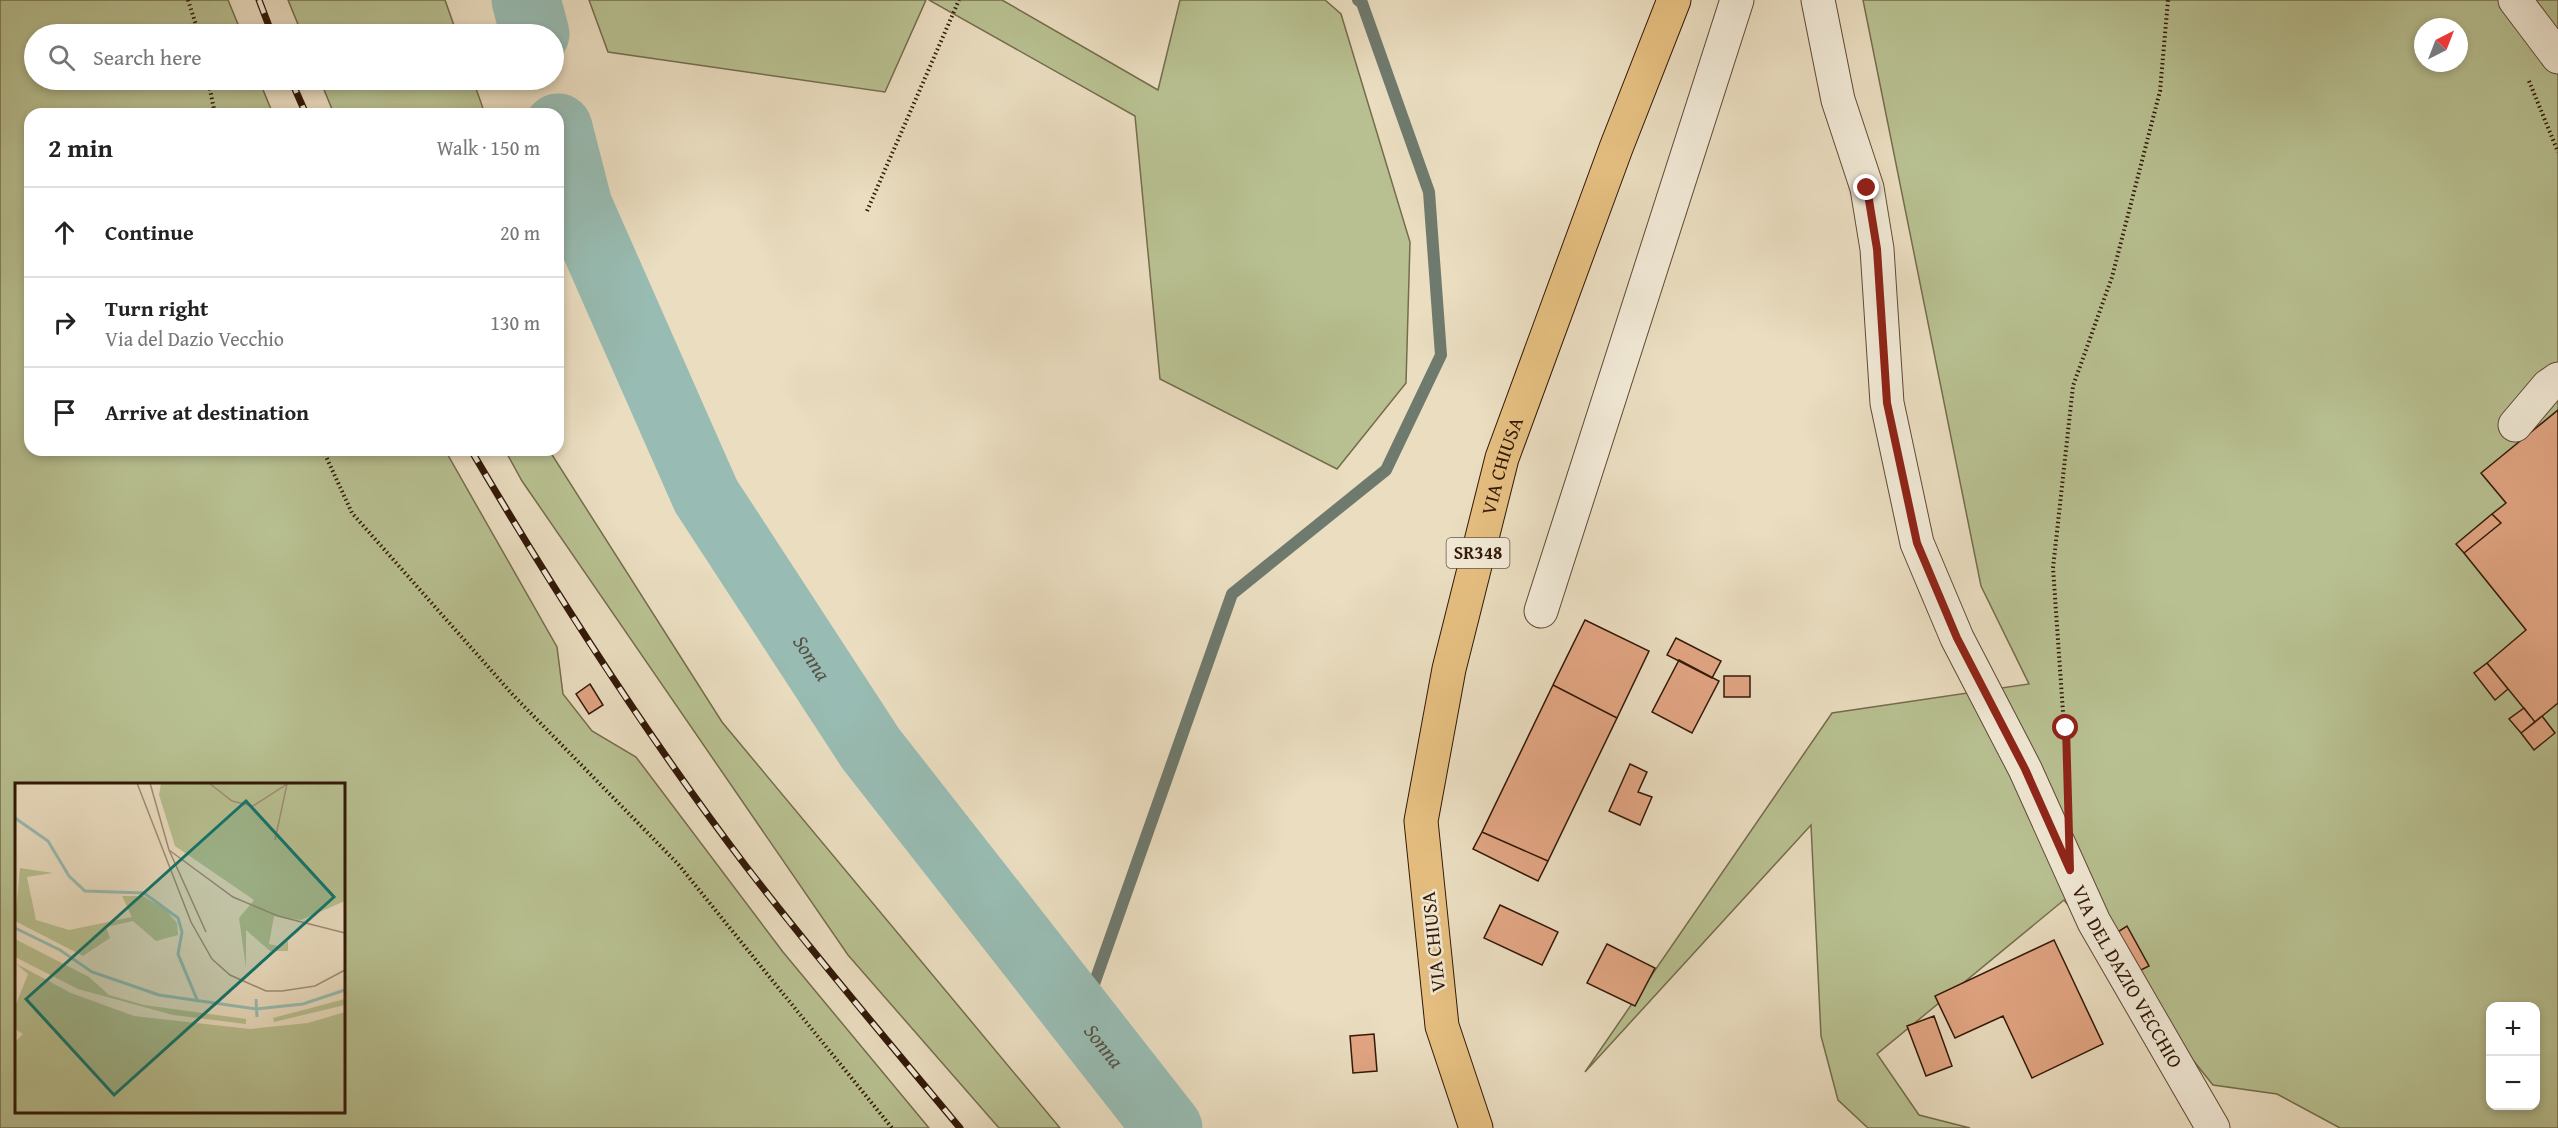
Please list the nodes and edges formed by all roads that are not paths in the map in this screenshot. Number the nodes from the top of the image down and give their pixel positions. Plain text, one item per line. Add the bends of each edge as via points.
1 (1674, 0) edge
2 (1737, 0) edge
3 (1818, 0) edge
4 (2516, 0) edge
5 (2558, 57) edge
6 (2558, 379) edge
7 (2515, 425) dead end
8 (1541, 611) dead end
9 (1476, 1128) edge
10 (2213, 1128) edge

1 - 9 main road, VIA CHIUSA / SR348 via 1502,458 1449,669 1421,821 1442,1026
2 - 8 street
3 - 10 street, VIA DEL DAZIO VECCHIO via 1838,100 1867,188 1877,249 1887,403 1917,543 1957,638 2025,769 2094,921
4 - 5 street
6 - 7 street

